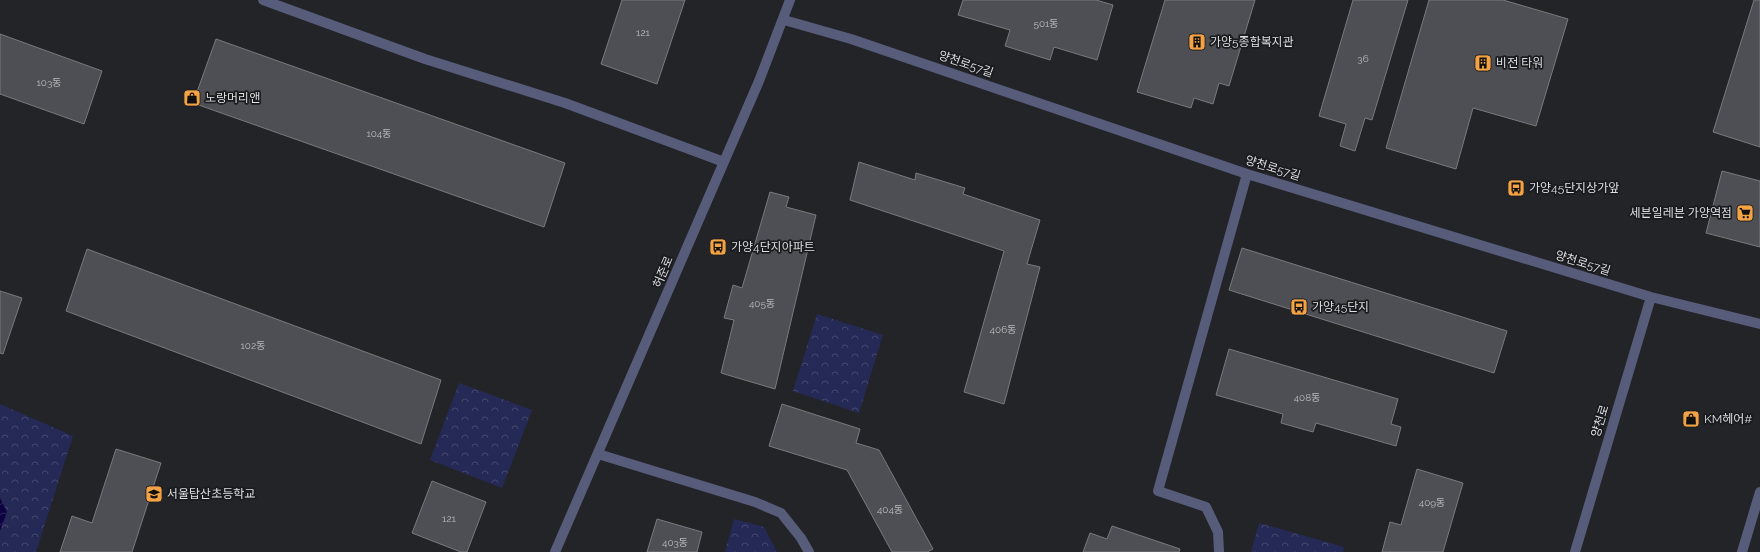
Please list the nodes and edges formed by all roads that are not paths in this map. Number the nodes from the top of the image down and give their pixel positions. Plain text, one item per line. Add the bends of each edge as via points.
1 (263, 0) edge
2 (790, 0) edge
3 (784, 20) junction
4 (724, 162) junction
5 (1247, 174) junction
6 (1651, 297) junction
7 (1760, 324) edge
8 (598, 454) junction
9 (1760, 492) edge
10 (555, 552) edge
11 (809, 552) edge
12 (1219, 552) edge
13 (1575, 552) edge
14 (1742, 552) edge

1 - 4 street via 425,59 565,103
2 - 3 street, 허준로
3 - 4 street, 허준로
3 - 5 street, 양천로57길 via 851,38
4 - 8 street, 허준로
5 - 6 street, 양천로57길
5 - 12 street via 1158,491 1206,507 1218,532
6 - 7 street, 양천로57길
6 - 13 street, 양천로
8 - 10 street, 허준로
8 - 11 street via 755,502 781,513
9 - 14 street

